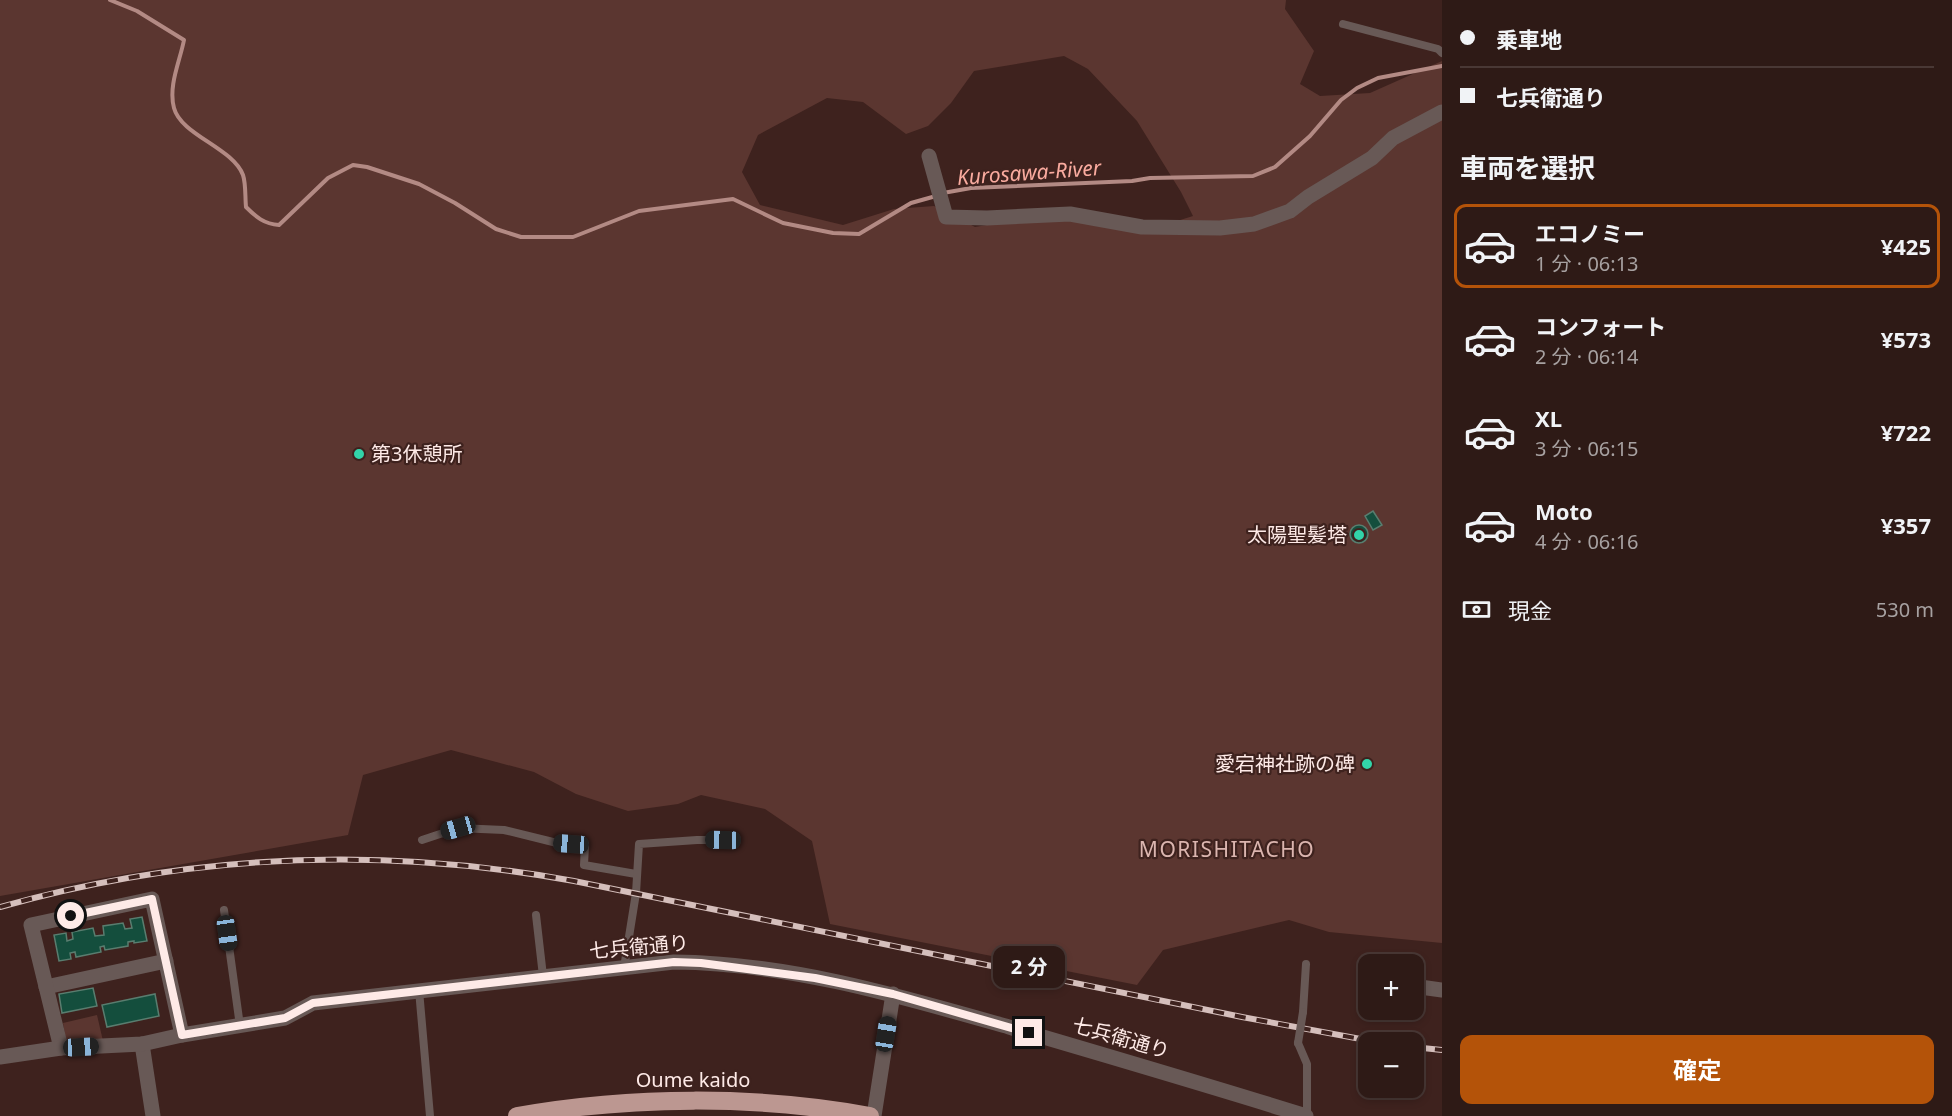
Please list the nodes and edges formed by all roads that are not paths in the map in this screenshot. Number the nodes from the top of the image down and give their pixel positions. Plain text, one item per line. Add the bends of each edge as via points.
1 (1343, 24) dead end
2 (1442, 53) edge
3 (1442, 112) edge
4 (929, 156) dead end
5 (422, 840) dead end
6 (723, 840) dead end
7 (636, 874) junction
8 (224, 910) dead end
9 (536, 915) dead end
10 (166, 961) junction
11 (1306, 964) dead end
12 (624, 968) junction
13 (543, 976) junction
14 (46, 987) junction
15 (1424, 988) edge
16 (419, 990) junction
17 (1442, 990) edge
18 (893, 994) junction
19 (240, 1026) junction
20 (182, 1035) junction
21 (142, 1044) junction
22 (61, 1048) junction
23 (0, 1057) edge
24 (651, 1109) edge
25 (153, 1116) edge
26 (430, 1116) edge
27 (517, 1116) edge
28 (872, 1116) edge
29 (1307, 1116) edge

1 - 2 lane
3 - 4 street via 1393,138 1372,158 1290,211 1254,224 1220,228 1142,227 1070,214 946,217
5 - 7 lane via 458,828 504,830 557,843 585,845 584,865
6 - 7 lane via 639,844
7 - 12 lane
8 - 19 lane
9 - 13 lane
10 - 14 street
10 - 14 street via 152,899 31,925
10 - 20 street
11 - 29 lane, bridge via 1298,1043 1307,1064
12 - 13 street, 七兵衛通り
12 - 18 street, 七兵衛通り via 701,963 815,978
13 - 16 street, 七兵衛通り
14 - 22 street
15 - 17 street
16 - 19 street, 七兵衛通り via 313,1003 285,1018
16 - 26 lane
18 - 28 street
18 - 29 street, 七兵衛通り
19 - 20 street, 七兵衛通り
20 - 21 street, 七兵衛通り
21 - 22 street, 七兵衛通り
21 - 25 street
22 - 23 street, 七兵衛通り
24 - 27 highway, Oume kaido via 622,1103
24 - 28 highway, Oume kaido via 738,1101

